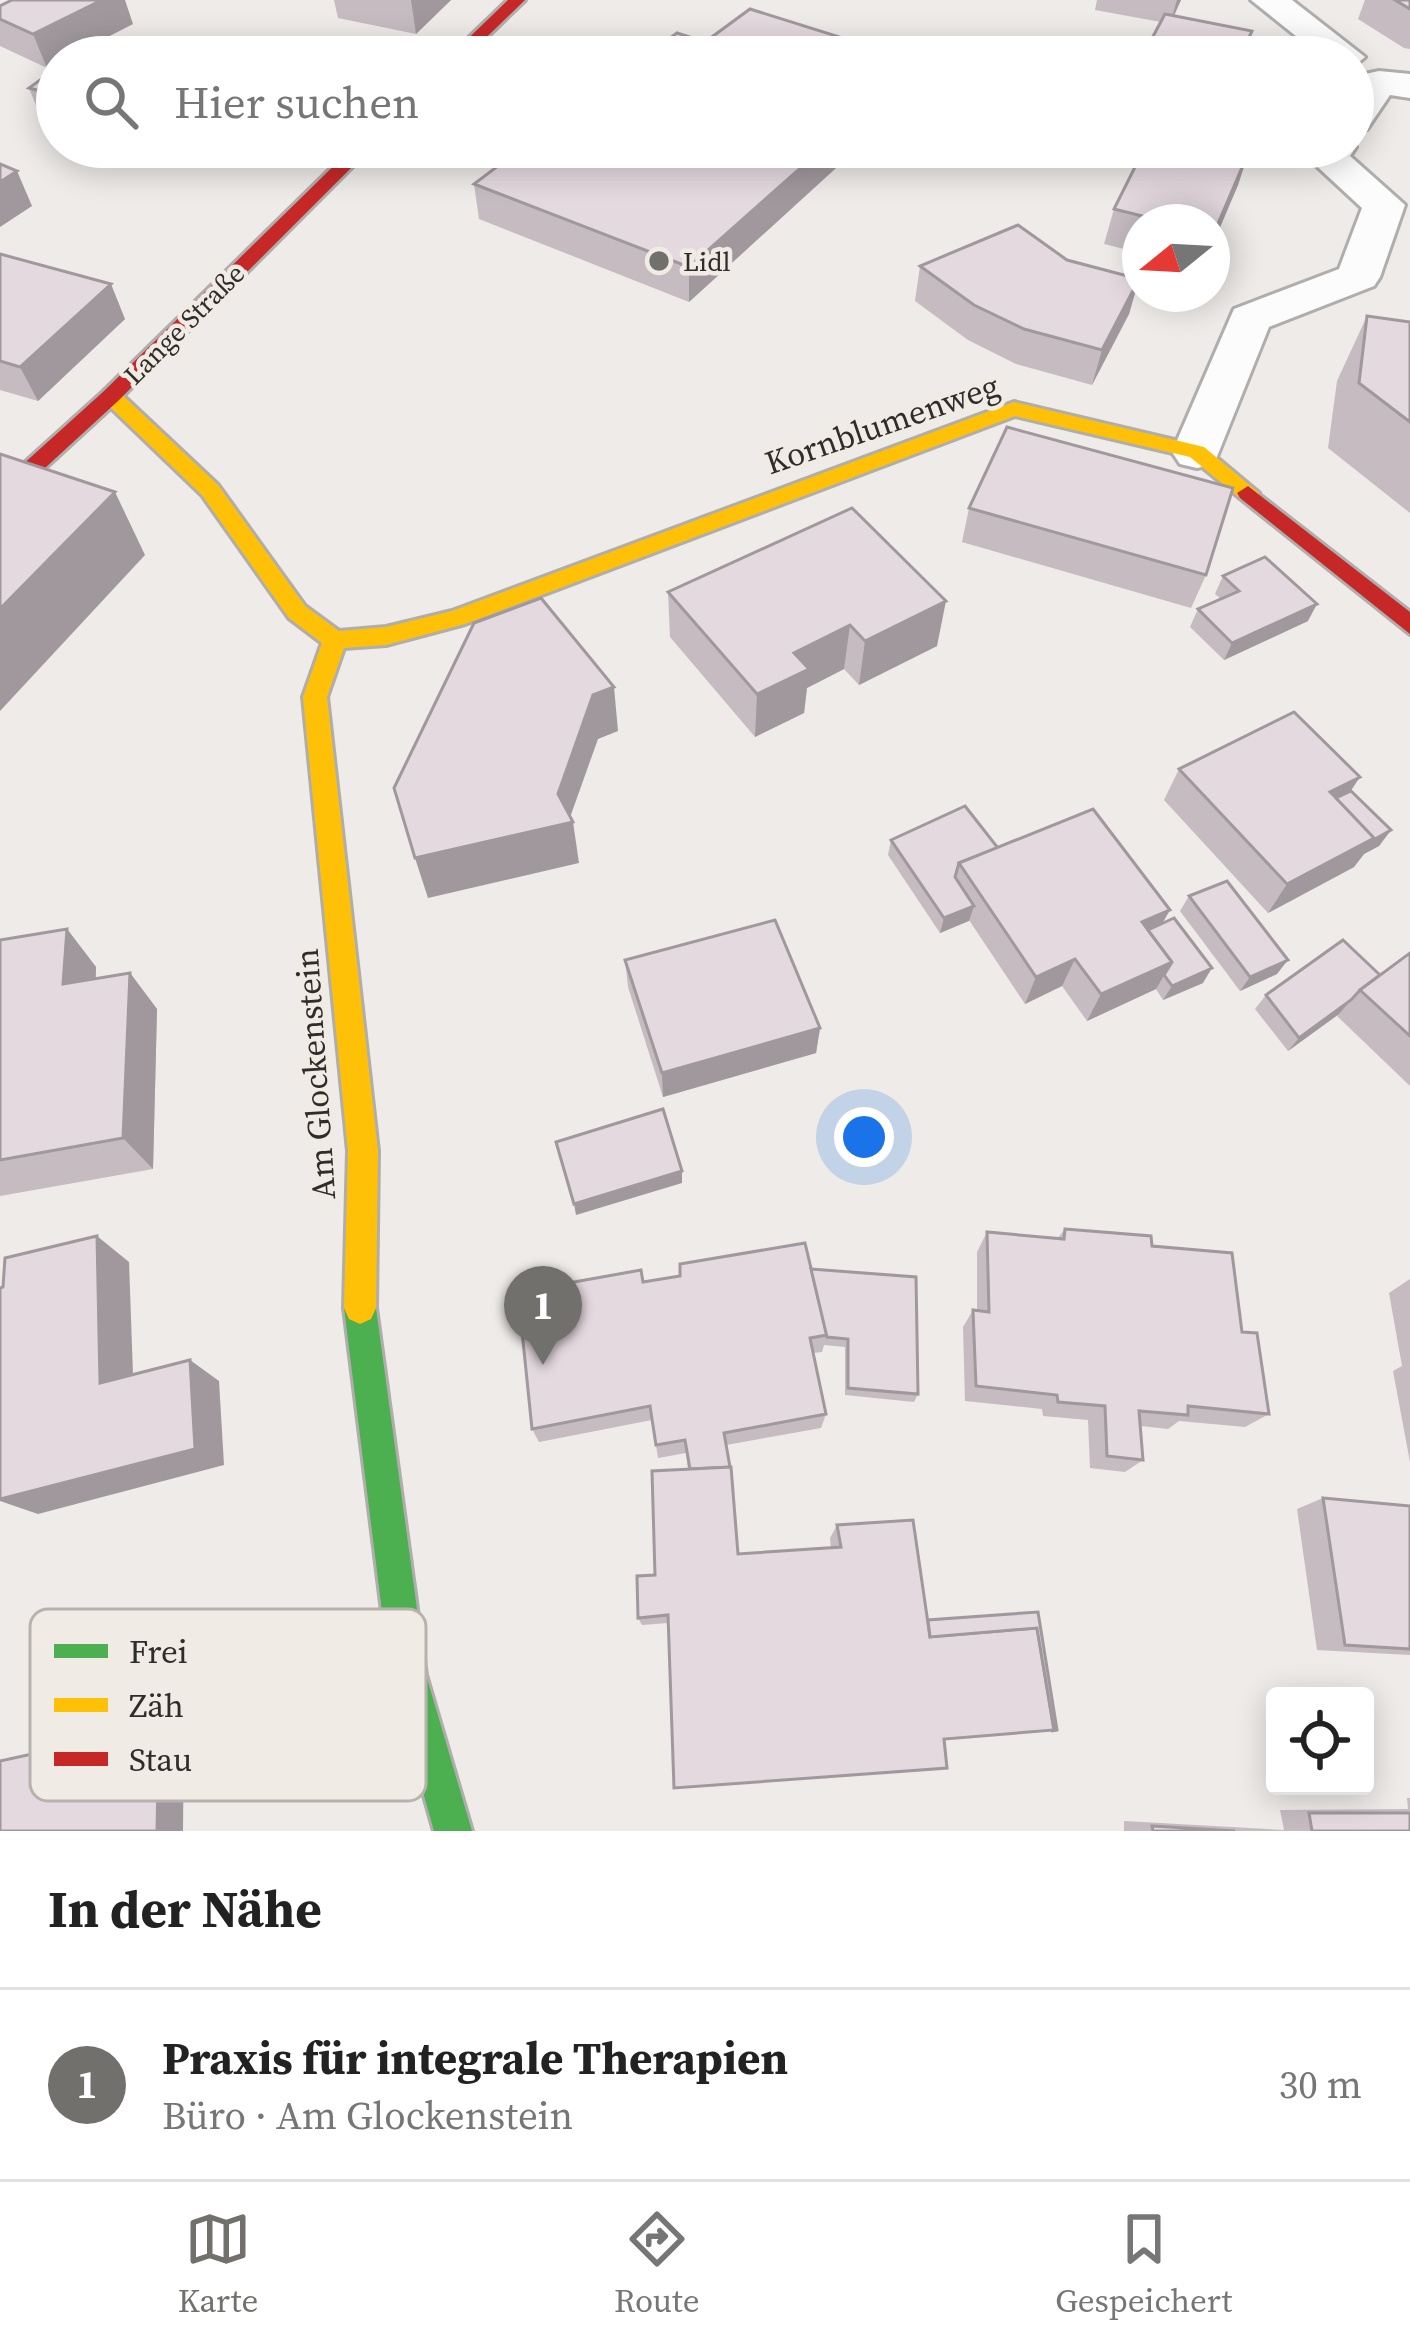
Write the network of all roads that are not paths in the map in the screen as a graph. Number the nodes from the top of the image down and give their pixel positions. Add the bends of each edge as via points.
1 (517, 0) edge
2 (1269, 0) edge
3 (480, 36) edge
4 (1320, 36) edge
5 (342, 168) edge
6 (1340, 168) edge
7 (111, 396) junction
8 (1197, 452) junction
9 (0, 497) edge
10 (1410, 625) edge
11 (335, 640) junction
12 (399, 1609) edge
13 (426, 1737) edge
14 (453, 1831) edge

1 - 3 street
2 - 4 street
5 - 7 street, Lange Straße
6 - 8 street via 1384,205 1358,277 1250,319
7 - 9 street, Lange Straße
7 - 11 street via 210,490 298,612
8 - 10 street, Kornblumenweg
8 - 11 street, Kornblumenweg via 1014,410 457,618
11 - 12 street, Am Glockenstein via 315,697 363,1151 360,1310
13 - 14 street, Am Glockenstein

